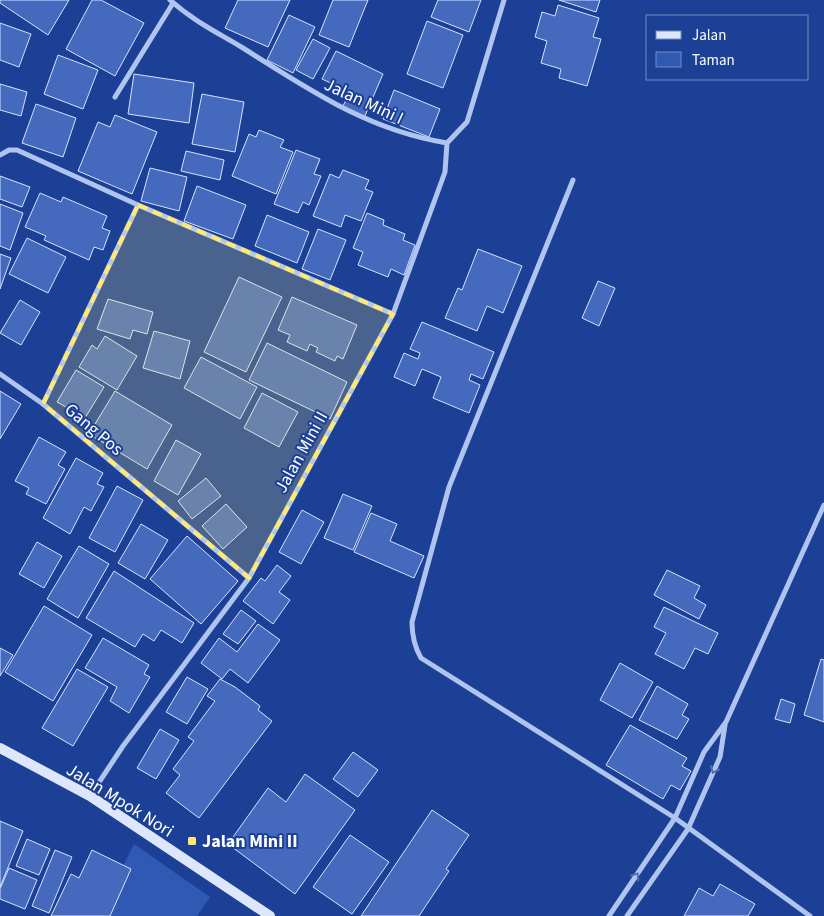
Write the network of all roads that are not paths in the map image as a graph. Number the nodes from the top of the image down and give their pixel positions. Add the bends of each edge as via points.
1 (504, 0) edge
2 (171, 1) edge
3 (115, 97) dead end
4 (447, 143) junction
5 (0, 155) edge
6 (573, 180) dead end
7 (138, 205) junction
8 (393, 314) junction
9 (0, 374) edge
10 (44, 404) junction
11 (824, 505) edge
12 (249, 578) junction
13 (726, 722) junction
14 (0, 748) edge
15 (90, 796) junction
16 (675, 818) junction
17 (688, 829) junction
18 (270, 916) edge
19 (609, 916) edge
20 (627, 916) edge
21 (810, 916) edge

1 - 4 street via 467,122
2 - 3 street
2 - 4 street, Jalan Mini I via 210,29 348,111 414,138
4 - 8 street, Jalan Mini II via 445,172
5 - 7 street via 8,150 17,150
6 - 16 street via 449,487 412,622 412,636 421,658
7 - 8 street
7 - 10 street, Gang Pos
8 - 12 street, Jalan Mini II
9 - 10 street
10 - 12 street, Gang Pos
11 - 13 street
12 - 15 street, Jalan Mini II via 123,746
13 - 16 street via 704,752
13 -> 17 street via 720,757
14 - 15 main road, Jalan Mpok Nori
15 - 18 main road, Jalan Mpok Nori
16 - 17 street
19 -> 16 street
17 - 20 street
17 - 21 street

